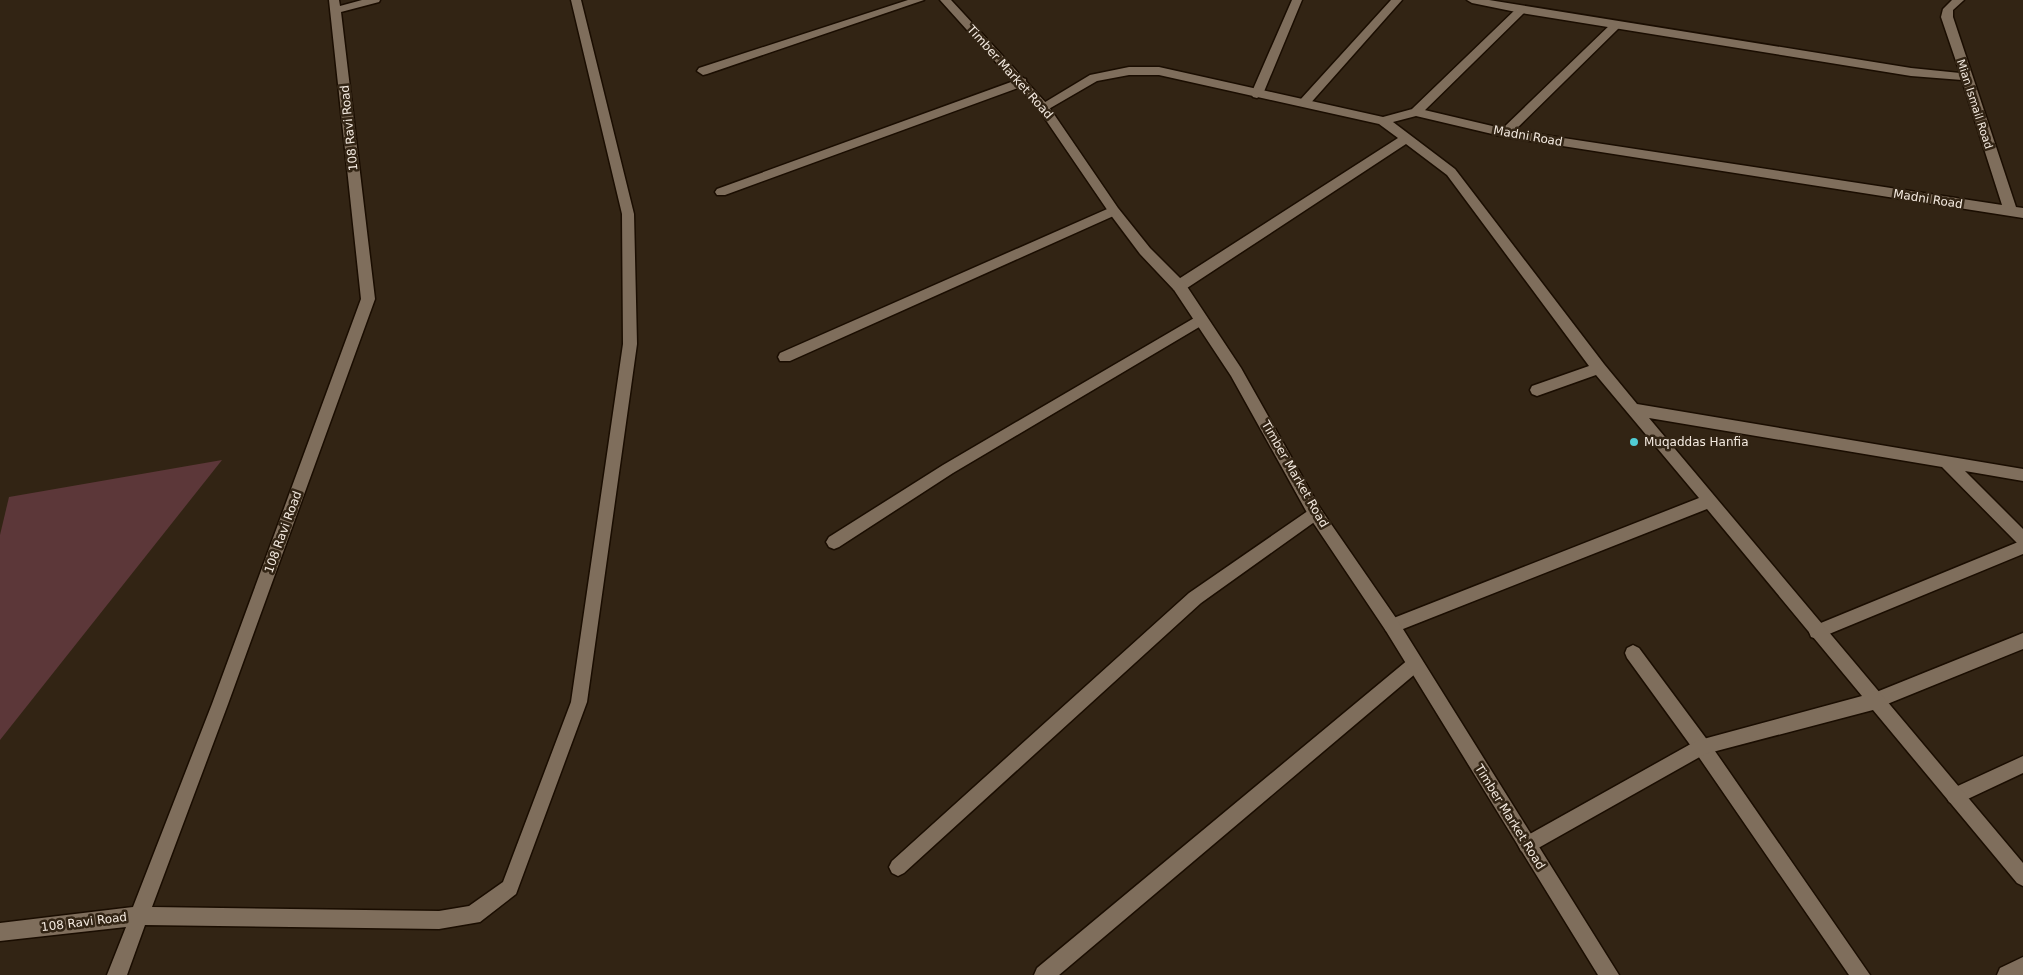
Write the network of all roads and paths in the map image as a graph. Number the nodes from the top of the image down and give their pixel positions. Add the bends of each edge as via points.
1 (375, 0) edge
2 (576, 0) edge
3 (919, 0) edge
4 (945, 0) edge
5 (1297, 0) edge
6 (1397, 0) edge
7 (1472, 0) edge
8 (1959, 0) edge
9 (335, 5) edge
10 (1521, 10) junction
11 (1616, 25) junction
12 (703, 71) dead end
13 (1966, 77) junction
14 (1022, 82) junction
15 (1257, 94) junction
16 (1304, 103) junction
17 (1044, 107) junction
18 (1416, 112) junction
19 (1383, 121) junction
20 (1505, 133) junction
21 (1406, 138) junction
22 (721, 192) dead end
23 (1114, 211) junction
24 (2017, 213) edge
25 (1179, 286) junction
26 (1201, 319) junction
27 (785, 357) dead end
28 (1599, 368) junction
29 (1537, 390) dead end
30 (1632, 409) junction
31 (1946, 462) junction
32 (2023, 475) edge
33 (1709, 501) junction
34 (1315, 513) junction
35 (2023, 539) edge
36 (834, 542) dead end
37 (2023, 547) edge
38 (1392, 626) junction
39 (1817, 632) junction
40 (2023, 641) edge
41 (1632, 653) dead end
42 (1415, 664) junction
43 (1875, 701) junction
44 (1702, 748) junction
45 (2023, 764) edge
46 (1955, 796) junction
47 (1527, 845) junction
48 (898, 867) dead end
49 (2023, 877) edge
50 (139, 916) junction
51 (0, 932) edge
52 (2023, 967) edge
53 (117, 975) edge
54 (1044, 975) edge
55 (1610, 975) edge
56 (1860, 975) edge
57 (2007, 975) edge

1 - 9 street
2 - 50 street via 628,214 630,344 579,702 510,888 473,914 439,920
3 - 12 street
4 - 14 street, Timber Market Road
5 - 15 street
6 - 16 street
7 - 10 street
8 - 13 street, Mian Ismail Road via 1948,9 1946,17
9 - 50 street, 108 Ravi Road via 368,299
10 - 11 street
10 - 18 street
11 - 13 street via 1911,72
11 - 20 street
13 - 24 street, Mian Ismail Road
14 - 17 street, Timber Market Road
14 - 22 street
15 - 16 street, Madni Road
15 - 17 street, Madni Road via 1159,71 1129,71 1094,78
16 - 19 street, Madni Road
17 - 23 street, Timber Market Road
18 - 19 street, Madni Road
18 - 20 street, Madni Road
19 - 21 street
20 - 24 street, Madni Road
21 - 25 street
21 - 28 street via 1451,172
23 - 25 street, Timber Market Road via 1145,251
23 - 27 street
25 - 26 street, Timber Market Road
26 - 34 street, Timber Market Road via 1236,372
26 - 36 street via 948,469
28 - 29 street
28 - 30 street
30 - 31 street
30 - 33 street
31 - 32 street
31 - 35 street
33 - 38 street
33 - 39 street
34 - 38 street, Timber Market Road
34 - 48 street via 1194,598
37 - 39 street
38 - 42 street, Timber Market Road
39 - 43 street
40 - 43 street
41 - 44 street
42 - 47 street, Timber Market Road
42 - 54 street
43 - 44 street
43 - 46 street
44 - 47 street
44 - 56 street
45 - 46 street
46 - 49 street
47 - 55 street, Timber Market Road
50 - 51 street, 108 Ravi Road
50 - 53 street
52 - 57 street

